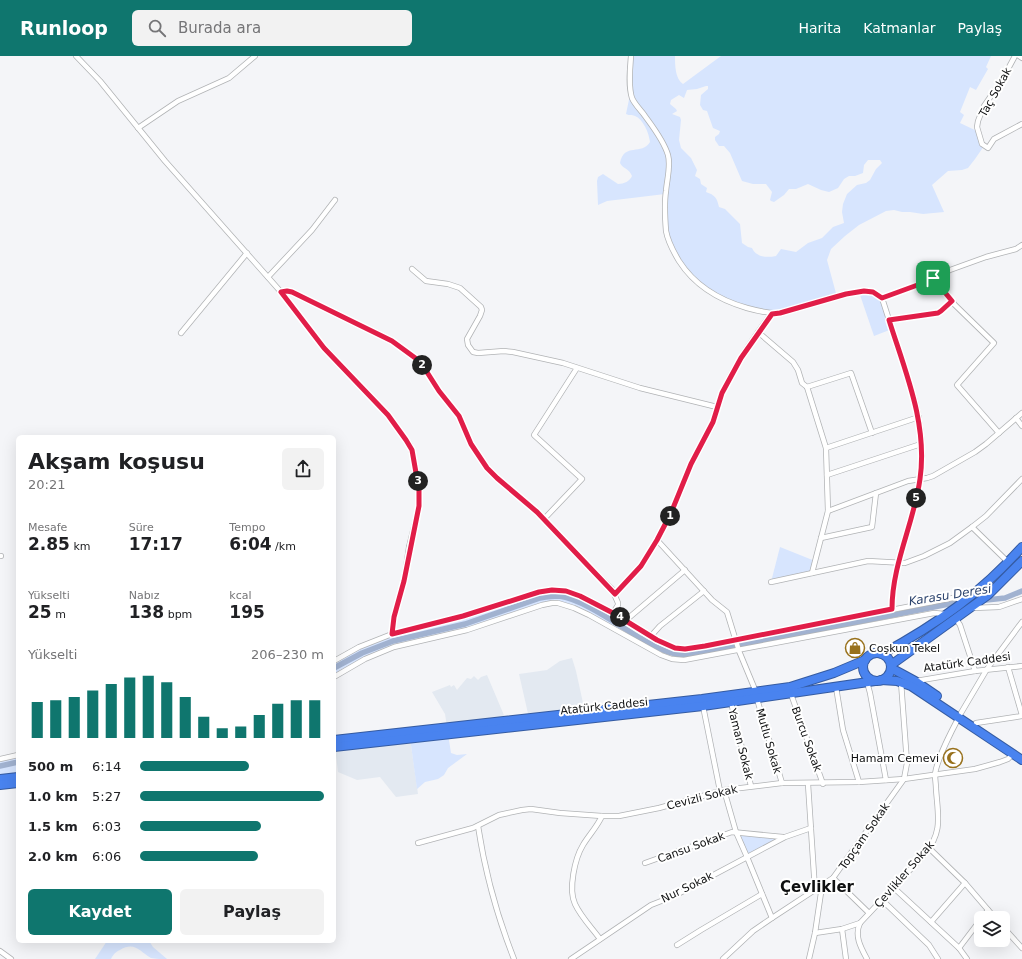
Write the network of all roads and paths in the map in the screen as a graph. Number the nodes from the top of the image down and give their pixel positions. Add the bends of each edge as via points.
1 (76, 56) edge
2 (255, 56) edge
3 (631, 56) edge
4 (1015, 56) edge
5 (1019, 56) edge
6 (1022, 58) edge
7 (1022, 124) edge
8 (138, 128) junction
9 (334, 200) dead end
10 (1022, 245) edge
11 (247, 253) junction
12 (412, 269) dead end
13 (268, 277) junction
14 (933, 278) junction
15 (281, 292) junction
16 (882, 298) junction
17 (952, 301) junction
18 (772, 314) junction
19 (889, 320) junction
20 (758, 332) junction
21 (181, 333) dead end
22 (577, 368) junction
23 (807, 387) junction
24 (717, 407) junction
25 (1022, 413) edge
26 (919, 418) junction
27 (1016, 418) junction
28 (1022, 426) edge
29 (872, 433) junction
30 (999, 433) junction
31 (921, 444) junction
32 (826, 448) junction
33 (827, 475) junction
34 (920, 479) junction
35 (1022, 479) edge
36 (876, 493) junction
37 (828, 511) junction
38 (544, 519) junction
39 (972, 527) junction
40 (821, 538) junction
41 (657, 540) junction
42 (1022, 546) edge
43 (1022, 561) edge
44 (1008, 562) junction
45 (898, 563) junction
46 (685, 570) junction
47 (812, 574) junction
48 (771, 582) dead end
49 (704, 591) junction
50 (615, 594) junction
51 (1022, 599) edge
52 (967, 600) junction
53 (971, 608) junction
54 (892, 609) junction
55 (613, 613) junction
56 (949, 613) junction
57 (959, 617) junction
58 (625, 620) junction
59 (1022, 622) edge
60 (392, 634) junction
61 (651, 636) junction
62 (736, 640) junction
63 (739, 651) junction
64 (882, 654) junction
65 (336, 660) edge
66 (865, 660) junction
67 (1022, 666) edge
68 (891, 667) junction
69 (1008, 667) junction
70 (987, 670) junction
71 (975, 671) junction
72 (336, 676) edge
73 (878, 681) junction
74 (915, 681) junction
75 (867, 682) junction
76 (901, 682) junction
77 (836, 687) junction
78 (791, 694) junction
79 (756, 695) junction
80 (731, 702) junction
81 (703, 706) junction
82 (960, 715) junction
83 (1022, 716) edge
84 (976, 723) junction
85 (336, 740) edge
86 (336, 747) edge
87 (1013, 754) junction
88 (1022, 754) edge
89 (16, 755) edge
90 (0, 759) edge
91 (1022, 760) edge
92 (935, 774) junction
93 (16, 777) edge
94 (0, 779) edge
95 (904, 779) junction
96 (886, 780) junction
97 (859, 782) junction
98 (16, 783) edge
99 (782, 783) junction
100 (808, 784) junction
101 (823, 784) junction
102 (0, 785) edge
103 (751, 786) junction
104 (722, 790) junction
105 (602, 816) junction
106 (478, 826) junction
107 (811, 828) junction
108 (736, 832) junction
109 (785, 837) junction
110 (418, 843) dead end
111 (929, 848) junction
112 (747, 857) junction
113 (645, 863) dead end
114 (833, 878) junction
115 (965, 883) junction
116 (822, 886) junction
117 (893, 887) junction
118 (815, 890) junction
119 (762, 894) junction
120 (882, 900) junction
121 (988, 910) edge
122 (869, 913) junction
123 (772, 918) junction
124 (931, 922) junction
125 (860, 924) junction
126 (974, 928) edge
127 (842, 929) junction
128 (815, 933) junction
129 (1010, 935) edge
130 (600, 939) junction
131 (677, 945) dead end
132 (959, 948) junction
133 (1022, 948) edge
134 (0, 951) edge
135 (11, 959) edge
136 (514, 959) edge
137 (571, 959) edge
138 (723, 959) edge
139 (808, 959) edge
140 (846, 959) edge
141 (866, 959) edge
142 (938, 959) edge
143 (968, 959) edge

1 - 8 street
2 - 8 street via 229,78 178,101
3 - 18 street via 632,97 660,139 668,156 665,215 667,238 672,249 688,274 709,292 743,307
4 - 7 street, Taç Sokak via 984,106 977,127 982,144 988,148 994,139
5 - 6 street
8 - 11 street
9 - 13 street via 312,230
10 - 14 street
11 - 13 street
11 - 21 street
12 - 22 street via 426,281 458,287 480,305 480,316 467,339 468,346 473,352 508,351
13 - 15 street
14 - 16 street
14 - 17 street
15 - 38 street via 292,292 353,321 392,341 413,356 459,416 471,444 487,468
15 - 60 street via 324,348 388,415 412,450 419,506
16 - 18 street via 873,292 864,291
16 - 19 street
17 - 19 street via 939,313
17 - 30 street via 994,343 958,386
18 - 20 street
19 - 26 street
20 - 23 street via 793,362 802,383
20 - 24 street via 732,373
22 - 24 street via 647,390
22 - 38 street via 534,434 582,479
23 - 29 street via 851,373
23 - 32 street
24 - 41 street via 713,422
25 - 27 street
26 - 29 street
26 - 31 street
27 - 28 street
27 - 30 street
29 - 32 street
30 - 34 street via 975,452 927,478
31 - 33 street
31 - 34 street
32 - 33 street
33 - 37 street
34 - 36 street
34 - 45 street
35 - 39 street
36 - 37 street
36 - 40 street via 872,527
37 - 40 street
38 - 50 street
39 - 44 street
39 - 45 street via 950,543 924,556
40 - 47 street
41 - 46 street, Mutlu Sokak
41 - 50 street via 641,566
42 - 44 highway, Atatürk Caddesi
43 - 53 highway
44 - 52 highway, Atatürk Caddesi
45 - 47 street via 868,561
45 - 54 street via 893,585
46 - 49 street, Mutlu Sokak
46 - 58 street
47 - 48 street
49 - 61 street
49 - 62 street, Mutlu Sokak via 727,612
50 - 55 street via 618,606
51 - 53 street via 999,607
52 - 54 street via 953,598
52 - 56 highway, Atatürk Caddesi
53 - 57 highway
54 - 62 street
55 - 58 street
55 - 60 street via 574,593 546,590 463,616
56 - 63 street via 934,613
56 - 64 highway, Atatürk Caddesi
57 - 68 highway
57 - 71 street
58 - 61 street
59 - 70 street
60 - 65 street via 359,647
61 - 62 street via 675,648 685,649
62 - 63 street, Mutlu Sokak
63 - 72 street via 693,660 672,659 589,615 562,604 552,603 467,630 394,647 365,659
63 - 79 street, Mutlu Sokak
64 - 66 highway, Atatürk Caddesi via 872,654
64 - 68 highway via 888,658
66 - 73 highway via 864,674
66 - 79 highway, Atatürk Caddesi via 813,681
67 - 69 street, Atatürk Caddesi
68 - 73 highway via 888,676
68 - 74 highway
69 - 70 street, Atatürk Caddesi
69 - 83 street
70 - 71 street, Atatürk Caddesi
70 - 82 street
71 - 74 street, Atatürk Caddesi
73 - 75 highway, Atatürk Caddesi
73 - 76 highway, Atatürk Caddesi
74 - 82 highway
75 - 77 highway, Atatürk Caddesi
75 - 96 street
76 - 82 highway, Atatürk Caddesi
76 - 95 street via 907,763
77 - 78 highway, Atatürk Caddesi
77 - 97 street via 843,730
78 - 79 highway, Atatürk Caddesi
78 - 101 street, Burcu Sokak
79 - 80 highway, Atatürk Caddesi
79 - 85 highway, Atatürk Caddesi
79 - 99 street, Mutlu Sokak
80 - 81 highway, Atatürk Caddesi
80 - 103 street, Yaman Sokak
81 - 86 highway, Atatürk Caddesi
81 - 104 street
82 - 84 highway
82 - 87 highway
82 - 92 street
83 - 84 street
84 - 88 highway
87 - 91 highway
87 - 92 street, Cevizli Sokak via 1008,759 986,767
89 - 90 street
92 - 95 street, Cevizli Sokak
92 - 111 street, Çevlikler Sokak via 938,829
93 - 94 highway
95 - 96 street, Cevizli Sokak
95 - 114 street, Topçam Sokak
96 - 97 street, Cevizli Sokak
97 - 101 street, Cevizli Sokak
98 - 102 highway
99 - 100 street, Cevizli Sokak
99 - 103 street, Cevizli Sokak
100 - 101 street, Cevizli Sokak
100 - 107 street
103 - 104 street, Cevizli Sokak
104 - 105 street, Cevizli Sokak via 640,812
104 - 108 street
105 - 106 street, Cevizli Sokak via 531,809 499,815
105 - 130 street via 577,857 572,890 577,909
106 - 110 street, Cevizli Sokak
106 - 136 street via 488,879
107 - 109 street, Nur Sokak
107 - 118 street
108 - 109 street, Cansu Sokak
108 - 112 street
108 - 113 street, Cansu Sokak
109 - 112 street, Nur Sokak
111 - 115 street
111 - 117 street, Çevlikler Sokak
112 - 119 street
112 - 130 street, Nur Sokak via 674,896 651,905
114 - 116 street, Topçam Sokak
114 - 122 street
115 - 121 street
115 - 124 street
116 - 118 street, Topçam Sokak
116 - 128 street
117 - 120 street, Çevlikler Sokak
117 - 124 street
118 - 123 street, Topçam Sokak
119 - 123 street
119 - 131 street
120 - 122 street, Çevlikler Sokak
120 - 142 street via 929,945
122 - 125 street, Çevlikler Sokak
123 - 138 street, Topçam Sokak
124 - 132 street
125 - 127 street
125 - 141 street via 857,936
126 - 132 street
127 - 128 street
127 - 140 street
128 - 139 street
129 - 133 street
130 - 137 street, Nur Sokak
132 - 143 street
134 - 135 street

